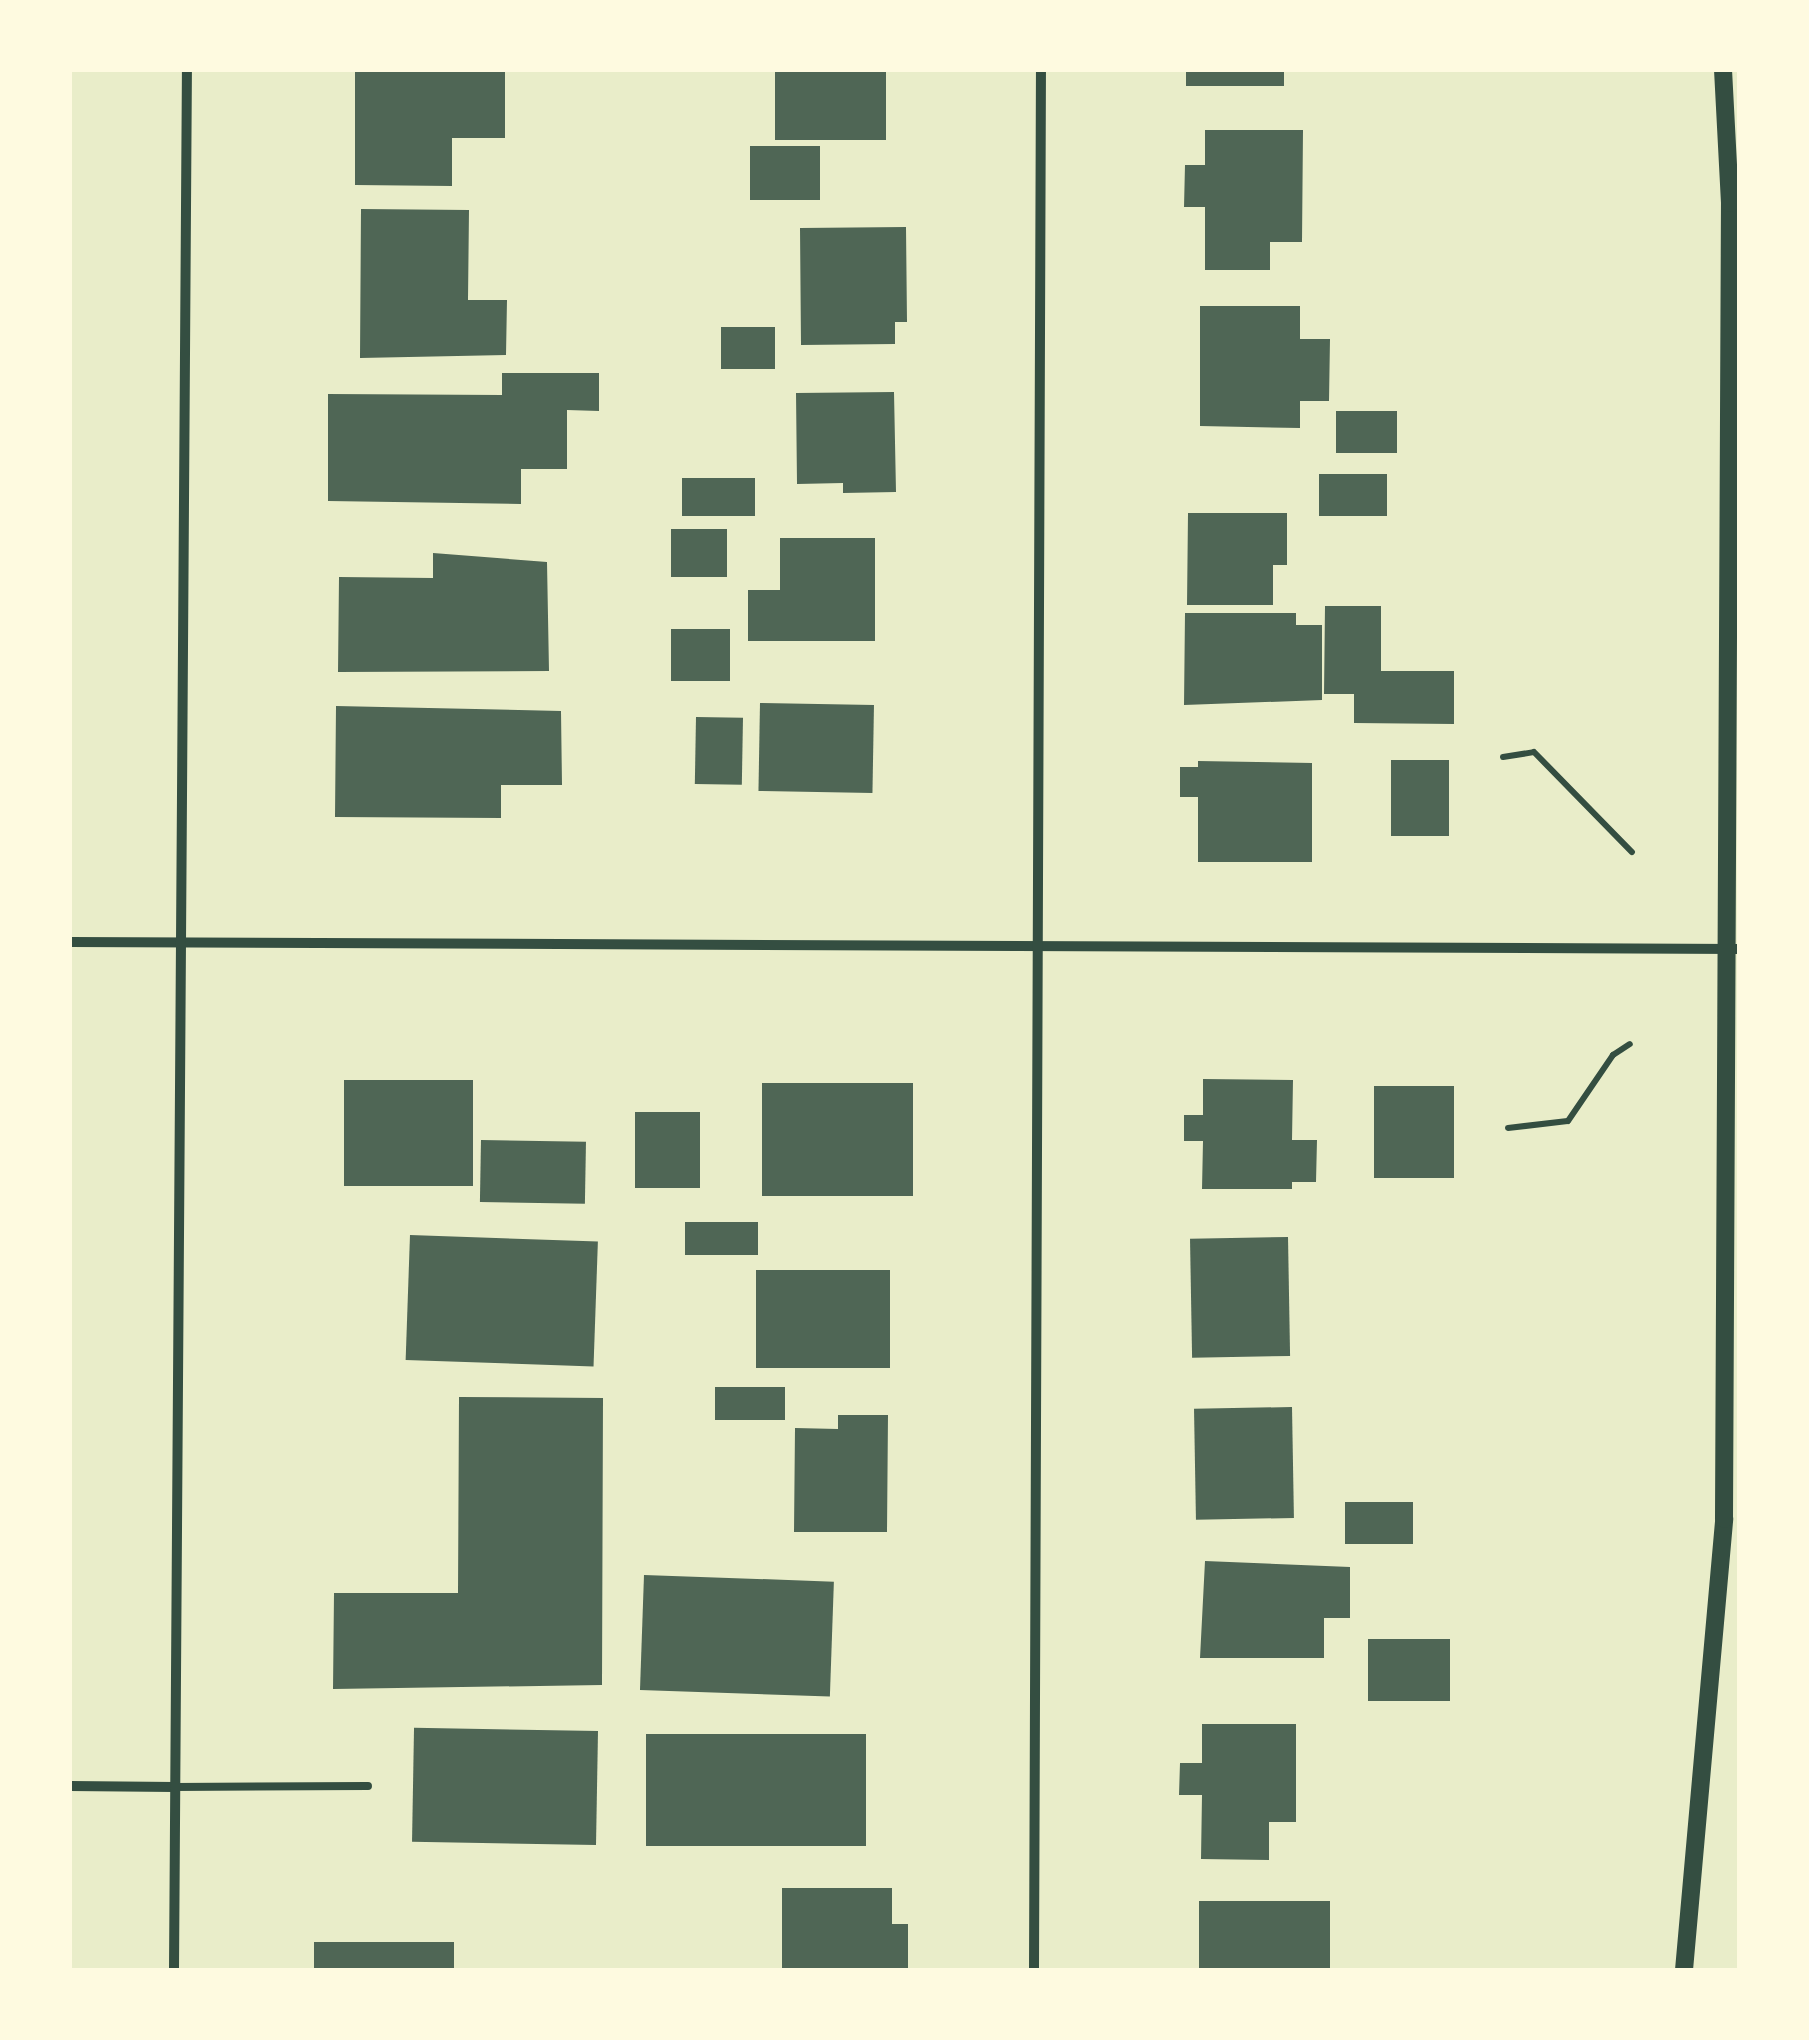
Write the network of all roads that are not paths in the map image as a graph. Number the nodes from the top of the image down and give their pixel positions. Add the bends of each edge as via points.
1 (187, 70) edge
2 (1042, 70) edge
3 (1723, 70) edge
4 (70, 942) edge
5 (178, 942) junction
6 (1038, 948) junction
7 (1733, 949) edge
8 (70, 1786) edge
9 (368, 1786) dead end
10 (174, 1787) junction
11 (174, 1970) edge
12 (1034, 1970) edge
13 (1684, 1970) edge

1 - 5 street
2 - 6 street
3 - 7 street via 1730,202
4 - 5 street
5 - 6 street
5 - 10 street
6 - 7 street
6 - 12 street
7 - 13 street via 1724,1519
8 - 10 street
9 - 10 lane
10 - 11 street

